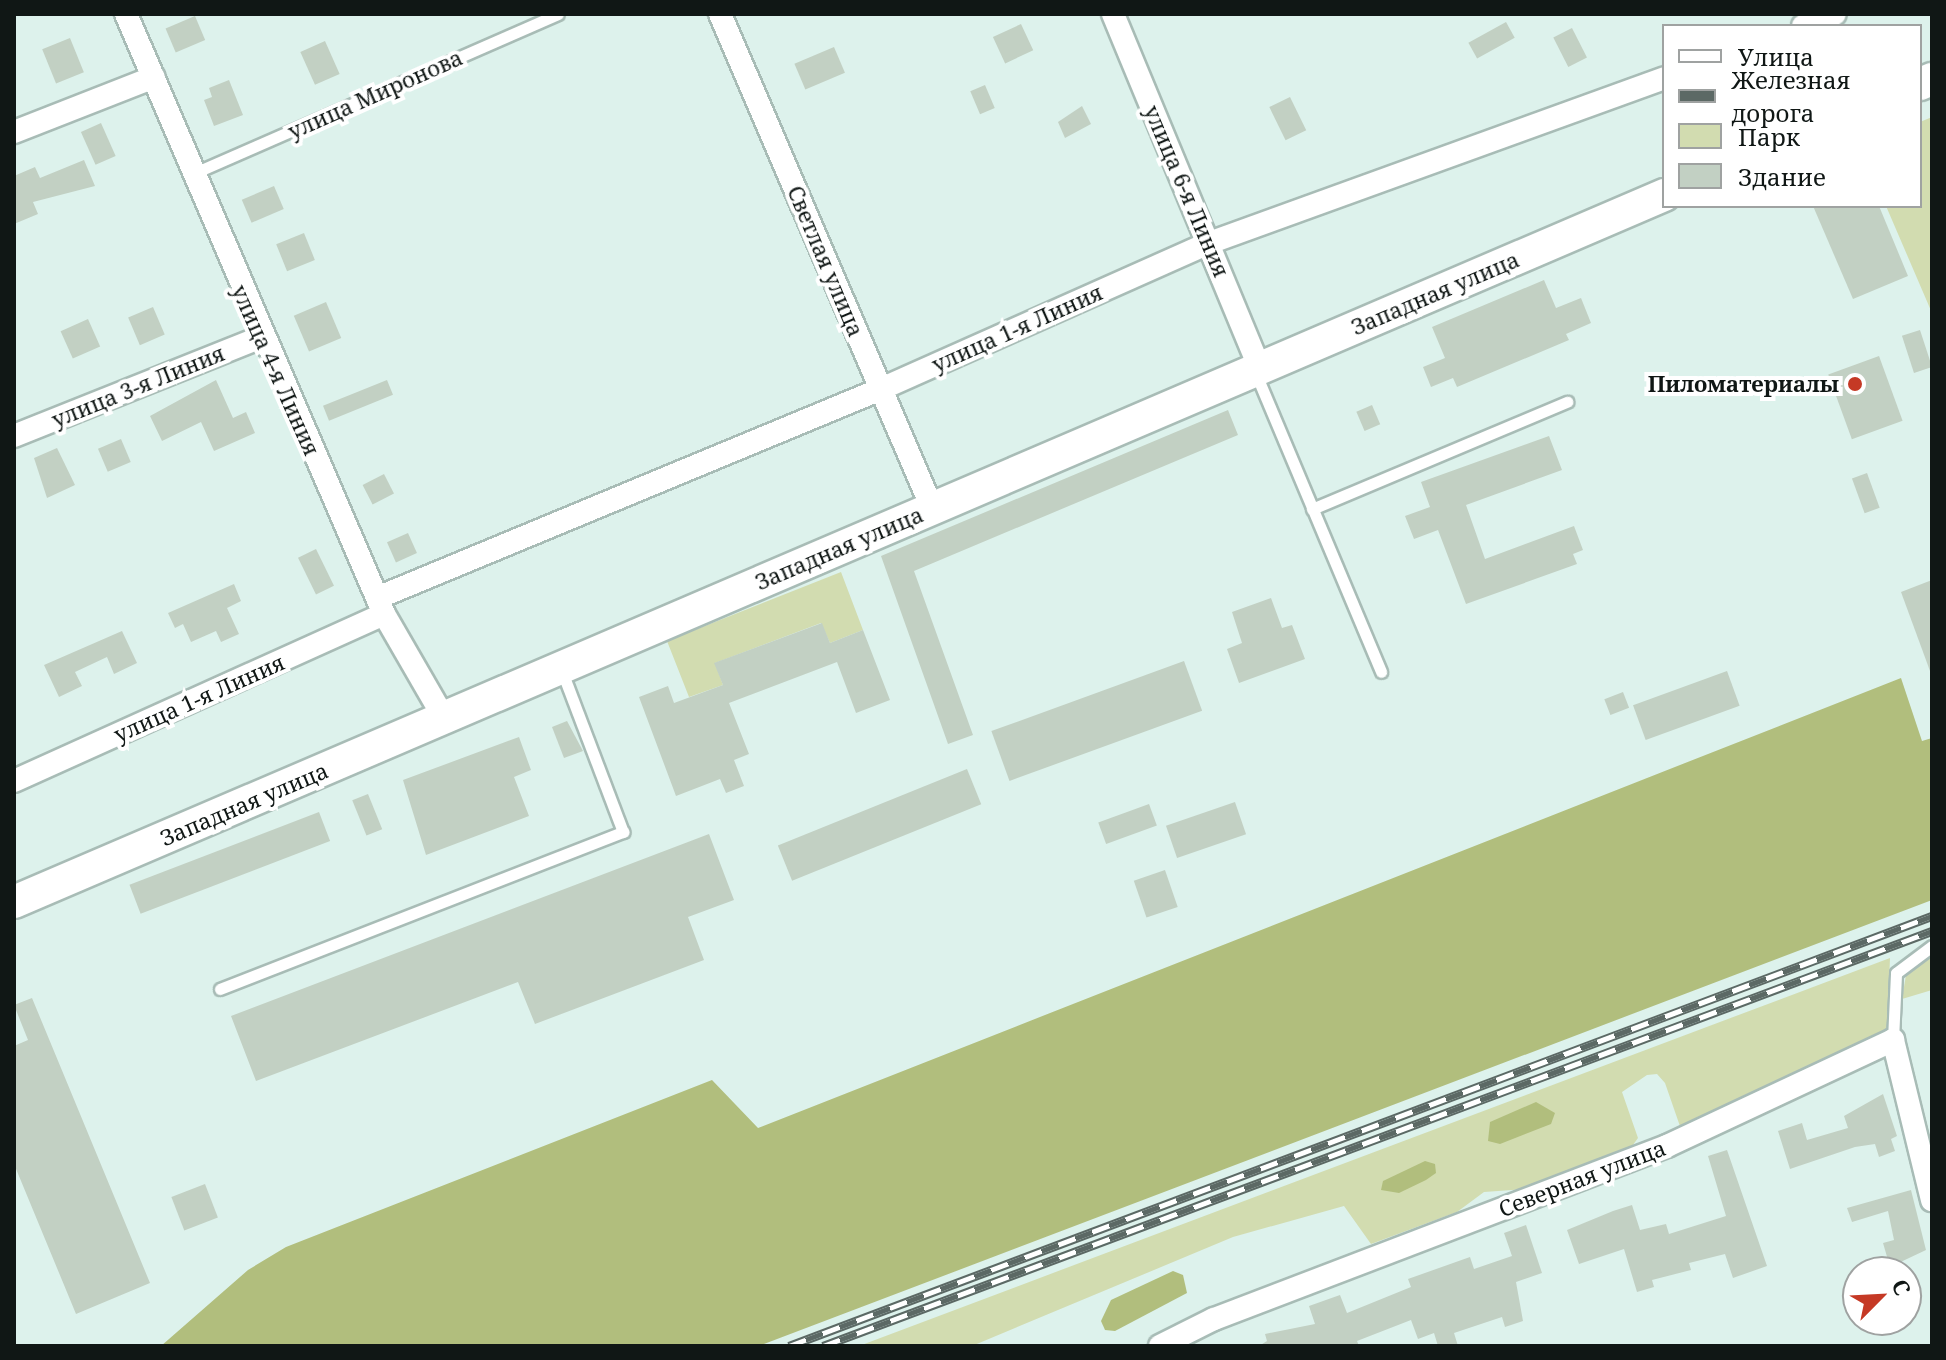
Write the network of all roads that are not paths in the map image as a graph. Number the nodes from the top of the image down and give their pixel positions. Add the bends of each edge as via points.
1 (126, 14) edge
2 (558, 14) edge
3 (720, 14) edge
4 (1113, 14) edge
5 (1835, 14) edge
6 (1808, 24) edge
7 (154, 77) junction
8 (1662, 79) edge
9 (14, 132) edge
10 (191, 174) junction
11 (1662, 196) edge
12 (1209, 243) junction
13 (261, 337) junction
14 (1257, 370) junction
15 (881, 389) junction
16 (1567, 402) dead end
17 (14, 436) edge
18 (932, 508) junction
19 (1312, 509) junction
20 (381, 606) junction
21 (560, 668) junction
22 (1381, 672) dead end
23 (444, 718) junction
24 (14, 781) edge
25 (14, 902) edge
26 (1932, 946) edge
27 (220, 989) dead end
28 (1893, 1040) junction
29 (1932, 1200) edge
30 (1160, 1346) edge

1 - 7 street, улица 4-я Линия
2 - 10 lane, улица Миронова
3 - 15 street, Светлая улица
4 - 12 street, улица 6-я Линия
5 - 6 street
7 - 9 street
7 - 10 street, улица 4-я Линия
8 - 12 street, улица 1-я Линия
10 - 13 street, улица 4-я Линия
11 - 14 street, Западная улица
12 - 14 street, улица 6-я Линия
12 - 15 street, улица 1-я Линия
13 - 17 street, улица 3-я Линия
13 - 20 street, улица 4-я Линия
14 - 18 street, Западная улица
14 - 19 lane
15 - 18 street, Светлая улица
15 - 20 street, улица 1-я Линия
16 - 19 lane
18 - 21 street, Западная улица
19 - 22 lane
20 - 23 street, улица 4-я Линия
20 - 24 street, улица 1-я Линия
21 - 23 street, Западная улица
21 - 27 lane via 623,832
23 - 25 street, Западная улица
26 - 28 lane via 1896,973
28 - 29 street
28 - 30 street, Северная улица via 1707,1129 1214,1319

